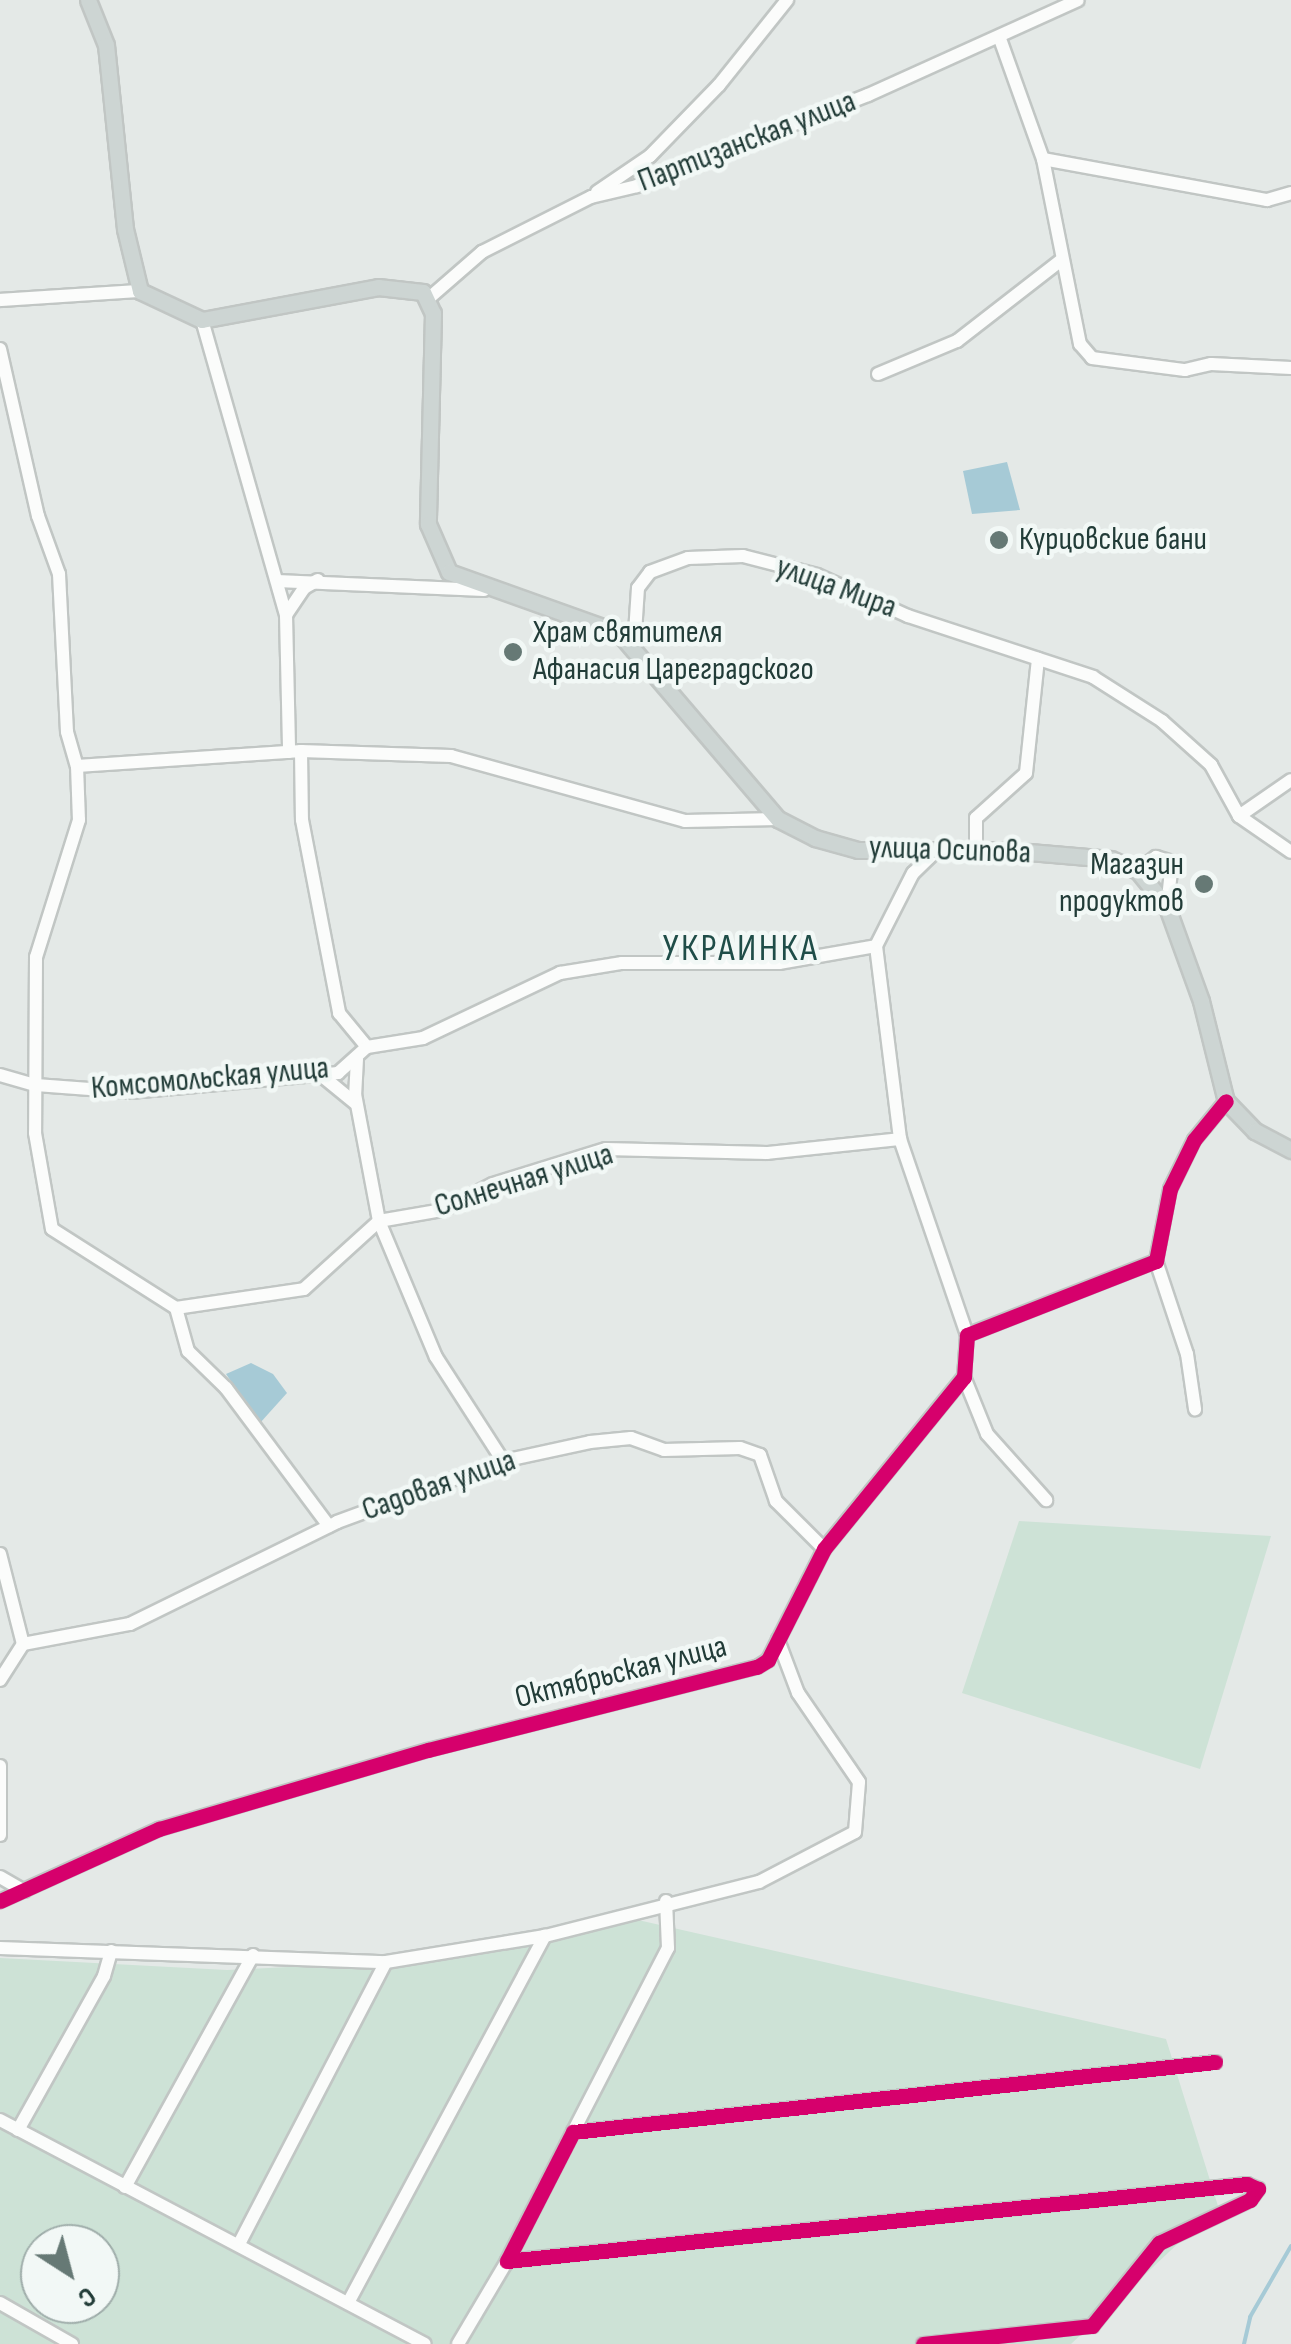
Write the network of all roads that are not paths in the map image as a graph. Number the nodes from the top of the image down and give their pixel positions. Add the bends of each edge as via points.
1 (88, 0) edge
2 (787, 0) edge
3 (1078, 0) edge
4 (1000, 39) junction
5 (1043, 159) junction
6 (1291, 193) edge
7 (591, 197) junction
8 (1060, 261) junction
9 (140, 291) junction
10 (428, 299) junction
11 (0, 300) edge
12 (202, 320) junction
13 (0, 349) edge
14 (1291, 368) edge
15 (878, 374) dead end
16 (320, 578) junction
17 (277, 580) junction
18 (485, 590) junction
19 (286, 615) junction
20 (634, 648) junction
21 (1038, 658) junction
22 (295, 752) junction
23 (77, 766) junction
24 (1291, 780) edge
25 (1239, 816) junction
26 (778, 819) junction
27 (976, 850) junction
28 (935, 852) junction
29 (1291, 852) edge
30 (1138, 871) junction
31 (1167, 907) junction
32 (876, 946) junction
33 (367, 1047) junction
34 (357, 1058) junction
35 (320, 1074) junction
36 (0, 1075) edge
37 (36, 1085) junction
38 (1226, 1101) junction
39 (359, 1110) junction
40 (900, 1139) junction
41 (1291, 1150) edge
42 (379, 1221) junction
43 (1156, 1262) junction
44 (176, 1308) junction
45 (967, 1335) junction
46 (964, 1377) junction
47 (1195, 1408) dead end
48 (504, 1461) junction
49 (1046, 1500) dead end
50 (328, 1526) junction
51 (824, 1549) junction
52 (0, 1554) edge
53 (778, 1640) junction
54 (24, 1644) junction
55 (0, 1680) edge
56 (0, 1766) edge
57 (0, 1835) edge
58 (0, 1876) edge
59 (24, 1891) junction
60 (0, 1901) edge
61 (666, 1901) junction
62 (544, 1936) junction
63 (0, 1948) edge
64 (111, 1951) junction
65 (252, 1956) junction
66 (386, 1962) junction
67 (1216, 2062) dead end
68 (0, 2120) edge
69 (18, 2130) junction
70 (574, 2132) junction
71 (126, 2188) junction
72 (238, 2244) junction
73 (507, 2261) junction
74 (0, 2303) edge
75 (348, 2303) junction
76 (72, 2344) edge
77 (424, 2344) edge
78 (458, 2344) edge
79 (923, 2344) edge

1 - 9 main road via 106,45 124,228
2 - 7 street via 720,84 650,156
3 - 4 street, Партизанская улица
4 - 5 street
4 - 7 street, Партизанская улица via 637,186
5 - 6 street via 1267,200
5 - 8 street
7 - 10 street, Партизанская улица via 482,252
8 - 14 street via 1080,344 1092,358 1184,370 1211,364
8 - 15 street via 957,341
9 - 11 street
9 - 12 main road
10 - 12 main road via 415,286 396,285
10 - 18 main road, улица Осипова via 428,524 441,563
12 - 17 street
13 - 23 street via 38,516 60,574 67,732
16 - 17 street
16 - 18 street
16 - 19 street via 304,588
17 - 19 street
18 - 20 main road, улица Осипова via 598,622
19 - 22 street
20 - 21 street, улица Мира via 638,588 650,572 688,558 743,556
20 - 26 main road, улица Осипова
21 - 25 street, улица Мира via 1092,678 1162,721 1211,764
21 - 27 street via 1026,773 976,818
22 - 23 street
22 - 26 street via 451,756 685,822
22 - 33 street via 339,1013
23 - 37 street via 80,820 36,957
24 - 25 street
25 - 29 street, улица Мира
26 - 28 main road, улица Осипова via 858,850
27 - 28 main road, улица Осипова
27 - 30 main road, улица Осипова via 1111,860
28 - 32 street via 914,873
30 - 31 main road
30 - 31 street via 1156,857 1172,862
31 - 38 main road via 1201,1001
32 - 33 street, Комсомольская улица via 778,963 622,963 560,974 423,1038
32 - 40 street
33 - 34 street, Комсомольская улица
34 - 35 street, Комсомольская улица via 338,1073
34 - 39 street
35 - 37 street, Комсомольская улица via 130,1092
35 - 39 street
36 - 37 street, Комсомольская улица
37 - 44 street via 35,1132 52,1228
38 - 41 main road via 1255,1132
38 - 43 street via 1194,1140 1170,1189
39 - 42 street
40 - 42 street, Солнечная улица via 767,1153 606,1149 493,1184 443,1210
40 - 45 street
42 - 44 street via 304,1289
42 - 48 street via 436,1356
43 - 45 street
43 - 47 street via 1188,1354
44 - 50 street via 188,1350 226,1388
45 - 46 street
46 - 49 street via 987,1434
46 - 51 street, Октябрьская улица
48 - 50 street, Садовая улица
48 - 51 street, Садовая улица via 631,1438 664,1450 740,1448 760,1454 776,1501
50 - 54 street, Садовая улица via 130,1624
51 - 53 street, Октябрьская улица
52 - 54 street
53 - 59 street, Октябрьская улица via 758,1667 428,1750 158,1829
53 - 61 street via 798,1694 859,1782 855,1832 759,1882
54 - 55 street
56 - 57 street
58 - 59 street
59 - 60 street, Октябрьская улица
61 - 62 street
61 - 70 street via 668,1948
62 - 66 street
62 - 75 street
63 - 64 street
64 - 65 street
64 - 69 street via 104,1976
65 - 66 street
65 - 71 street
66 - 72 street
67 - 70 street
68 - 69 street
69 - 71 street
70 - 73 street
71 - 72 street
72 - 75 street
73 - 78 street
73 - 79 street via 1247,2184 1258,2189 1250,2200 1159,2242 1092,2326
74 - 76 street
75 - 77 street

